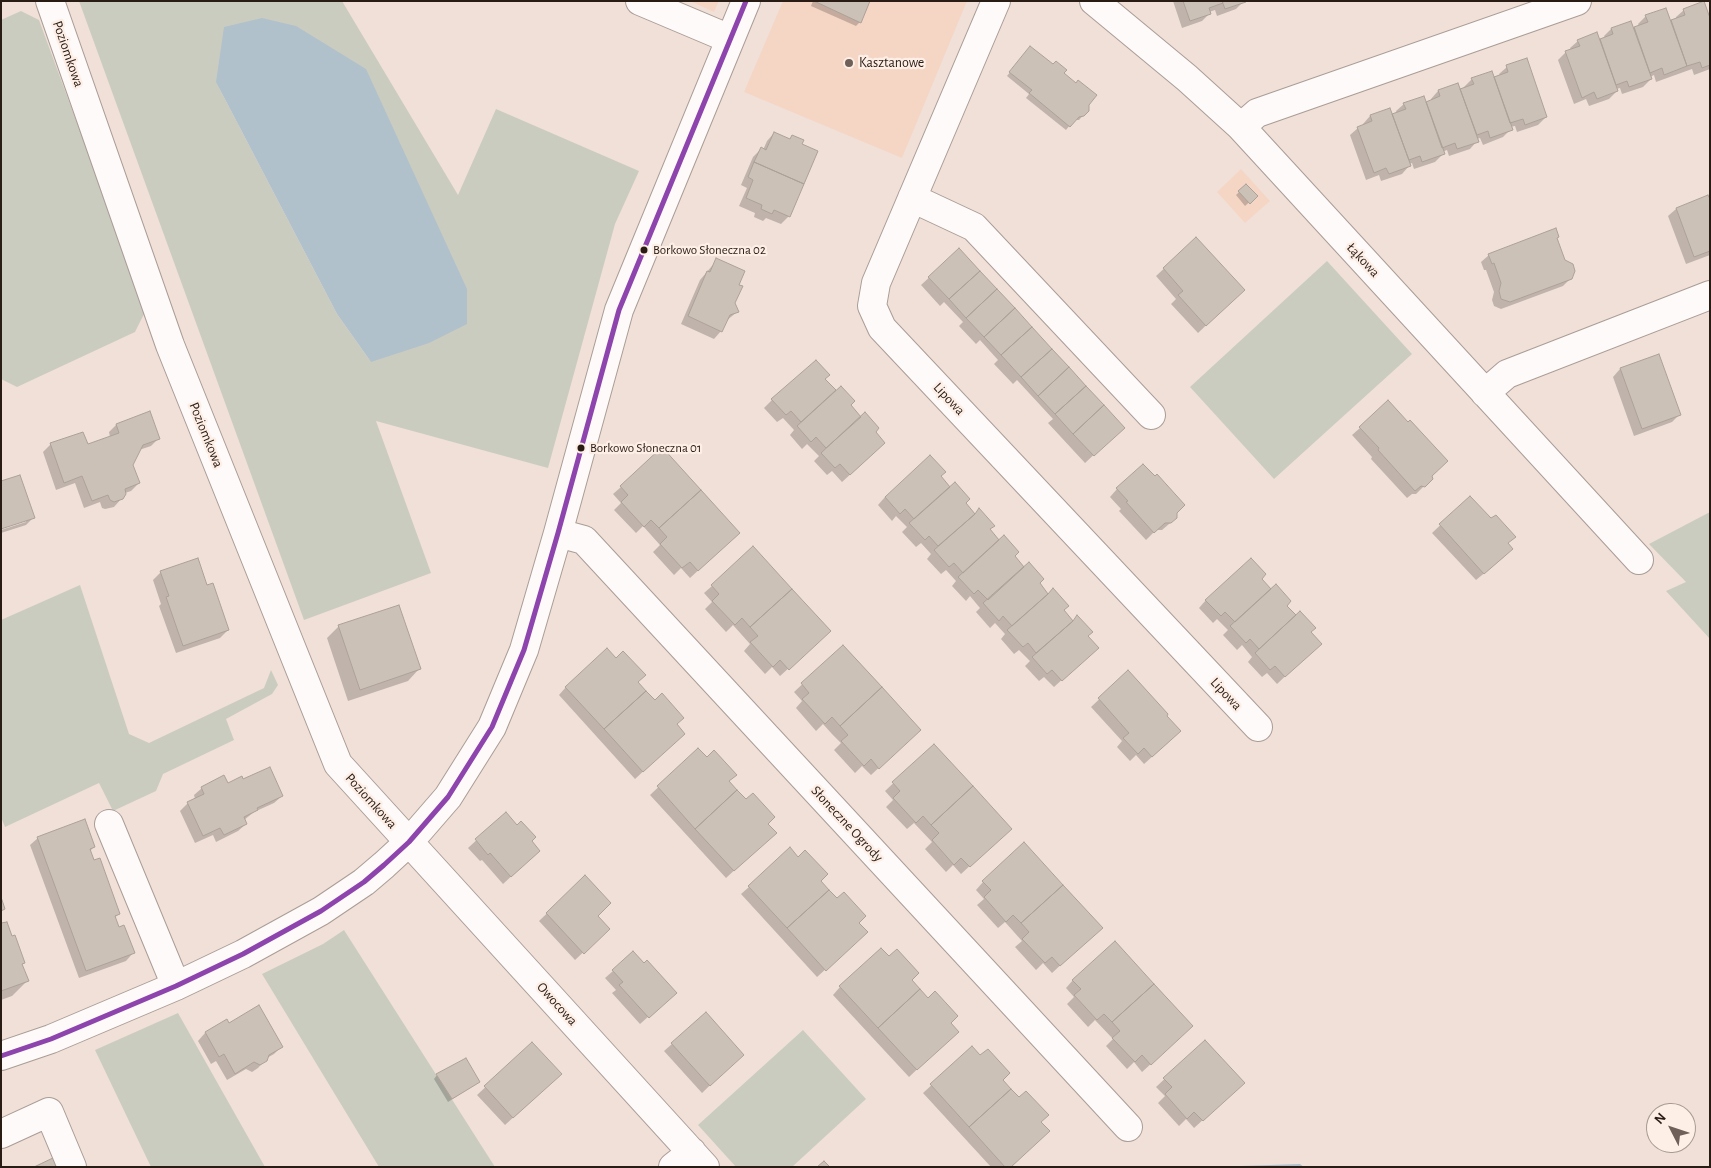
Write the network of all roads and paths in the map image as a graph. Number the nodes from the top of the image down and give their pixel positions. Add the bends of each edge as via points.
1 (50, 1) edge
2 (640, 1) edge
3 (746, 1) edge
4 (996, 1) edge
5 (1094, 1) edge
6 (1577, 1) edge
7 (730, 39) junction
8 (1241, 127) junction
9 (912, 198) junction
10 (1710, 295) edge
11 (1485, 393) junction
12 (1150, 415) dead end
13 (558, 533) junction
14 (1639, 560) dead end
15 (1258, 727) dead end
16 (109, 824) dead end
17 (409, 842) junction
18 (176, 986) junction
19 (1, 1056) edge
20 (1128, 1127) dead end
21 (1, 1134) edge
22 (690, 1162) edge
23 (72, 1167) edge

1 - 17 street, Poziomkowa via 170,345 338,764
2 - 7 street
3 - 7 street
4 - 9 street, Lipowa
5 - 8 street, Łąkowa
6 - 8 street via 1257,113
7 - 13 street via 618,310
8 - 11 street, Łąkowa
9 - 12 street via 974,227
9 - 15 street, Lipowa via 876,283 872,306 882,328
10 - 11 street via 1507,374
11 - 14 street, Łąkowa
13 - 17 street via 524,650 492,728 448,797
13 - 20 street, Słoneczne Ogrody via 584,540
16 - 18 street
17 - 18 street via 364,882 321,911
17 - 22 street, Owocowa
18 - 19 street via 51,1039
21 - 23 street via 48,1112

